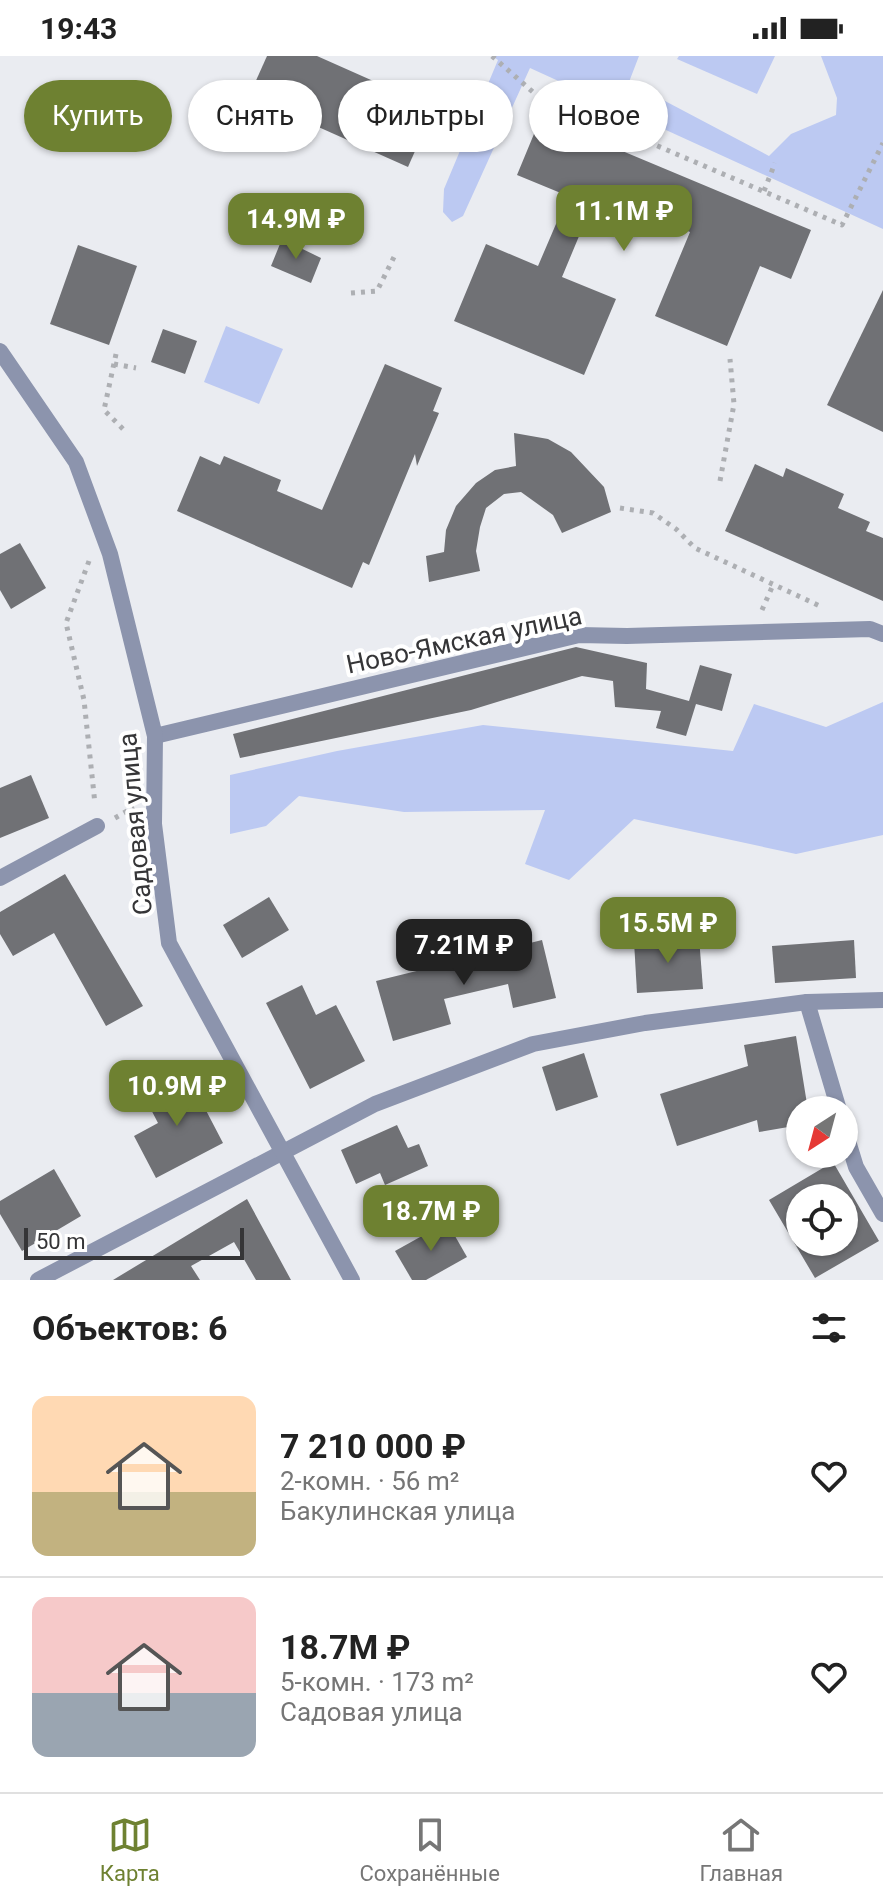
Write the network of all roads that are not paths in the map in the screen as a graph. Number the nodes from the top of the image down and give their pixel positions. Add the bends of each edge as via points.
1 (0, 351) edge
2 (883, 634) edge
3 (155, 736) junction
4 (97, 826) road end
5 (0, 878) edge
6 (883, 1000) edge
7 (807, 1002) junction
8 (835, 1096) edge
9 (281, 1152) junction
10 (857, 1168) edge
11 (883, 1214) edge
12 (38, 1280) edge
13 (352, 1280) edge

1 - 3 street, Садовая улица via 76,462 110,554
2 - 3 street, Ново-Ямская улица via 870,629 579,635
3 - 9 street, Садовая улица via 154,824 169,943
4 - 5 street
6 - 7 street
7 - 8 street
7 - 9 street via 533,1044 375,1104
9 - 12 street
9 - 13 street, Садовая улица
10 - 11 street

